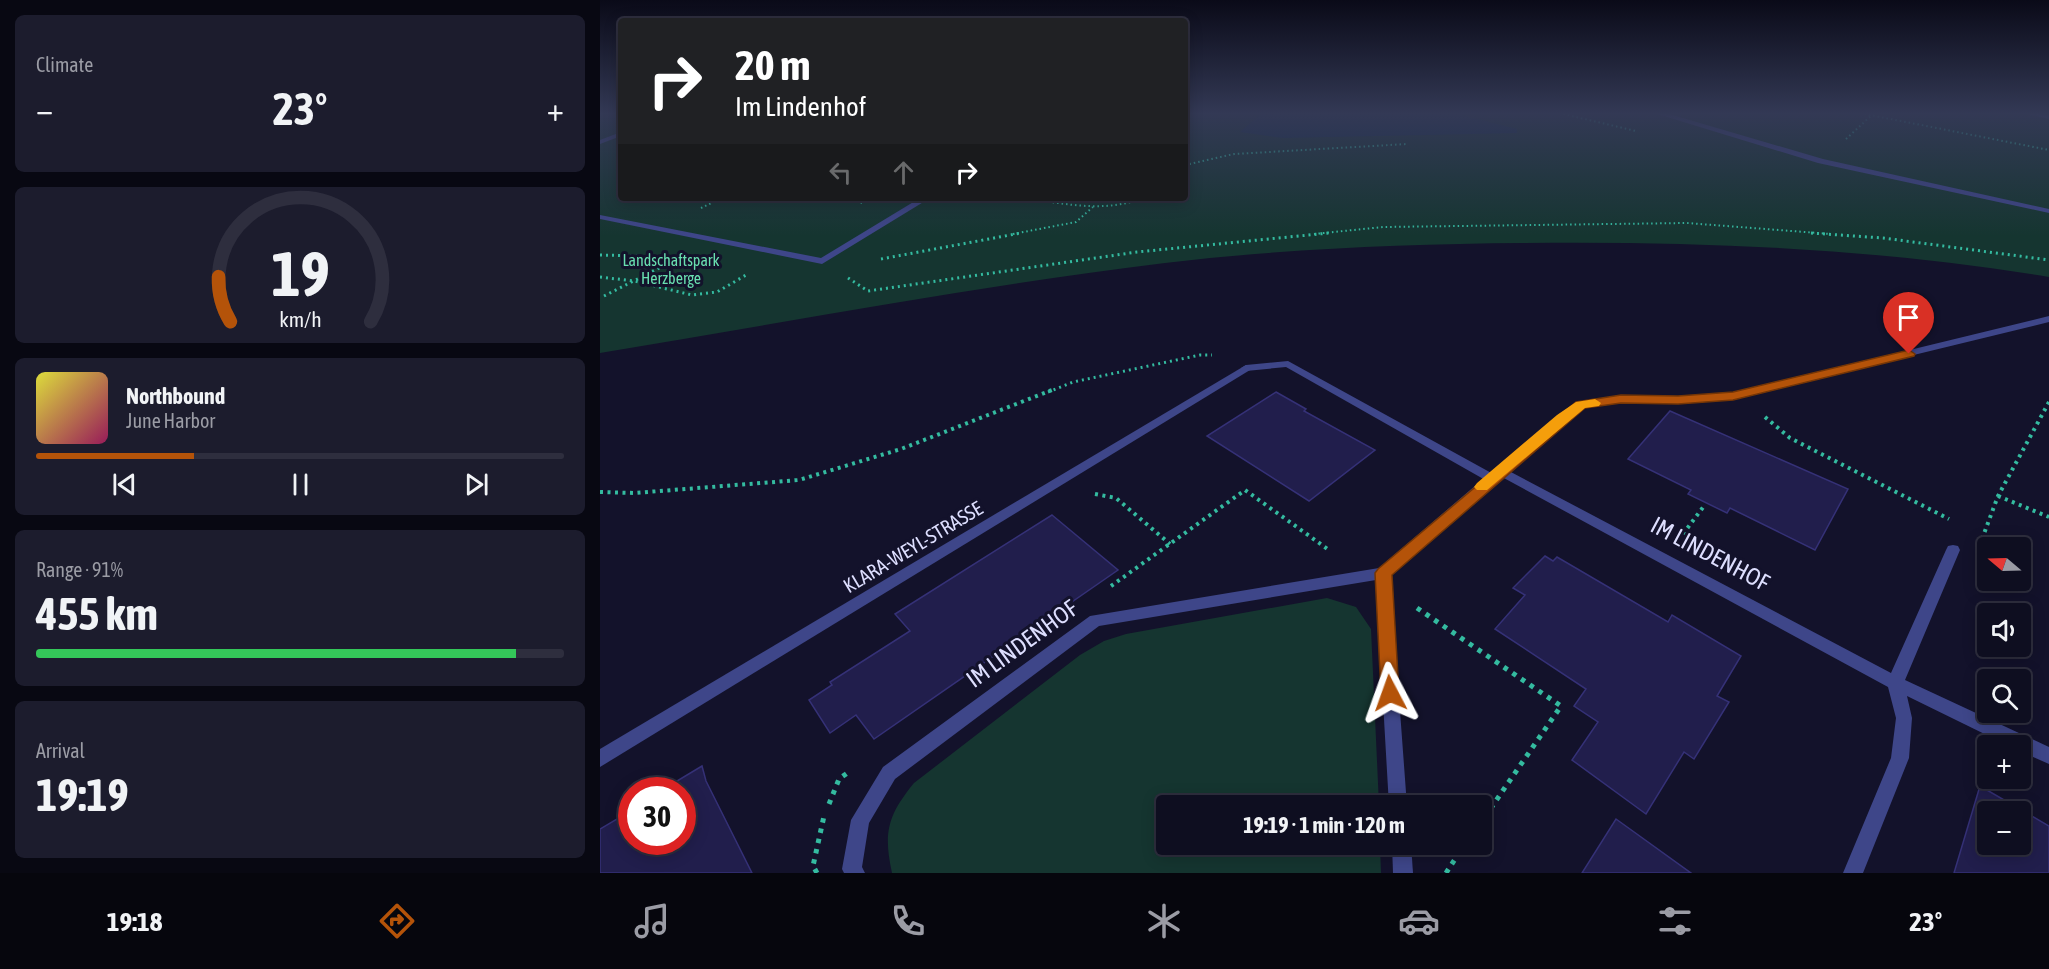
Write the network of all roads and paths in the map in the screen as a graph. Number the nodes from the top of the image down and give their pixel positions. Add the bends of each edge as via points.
1 (1224, 154) edge
2 (1796, 154) edge
3 (1188, 164) edge
4 (921, 201) edge
5 (1048, 201) edge
6 (1131, 201) edge
7 (1092, 207) junction
8 (2049, 211) edge
9 (600, 217) edge
10 (786, 253) junction
11 (681, 256) dead end
12 (880, 260) dead end
13 (2049, 260) edge
14 (600, 277) edge
15 (634, 281) junction
16 (868, 291) dead end
17 (604, 296) dead end
18 (2049, 319) edge
19 (1246, 368) junction
20 (1760, 390) junction
21 (2049, 402) edge
22 (1496, 475) junction
23 (1065, 477) junction
24 (600, 492) edge
25 (1998, 496) junction
26 (2049, 517) edge
27 (1953, 520) dead end
28 (1973, 531) dead end
29 (1983, 536) junction
30 (1170, 544) dead end
31 (1953, 550) joint
32 (1384, 579) junction
33 (1895, 682) junction
34 (2049, 756) edge
35 (600, 759) edge
36 (1397, 795) edge
37 (1492, 806) edge
38 (1402, 855) edge
39 (1458, 855) edge
40 (855, 873) edge
41 (1403, 873) edge
42 (1446, 873) edge
43 (1853, 873) edge

1 - 3 path
2 - 8 street
4 - 10 street via 822,261
5 - 7 path
6 - 7 path
7 - 12 path via 1076,222
9 - 10 street
10 - 15 path via 717,292 692,295
11 - 15 path
13 - 16 path via 1883,238 1687,222 1383,227 1137,252
14 - 15 path
15 - 17 path
18 - 20 street
19 - 22 street, IM LINDENHOF via 1288,364
19 - 23 street, KLARA-WEYL-STRASSE
19 - 24 path via 1230,357 1200,355 1073,382 901,449 799,480 635,493
20 - 22 street via 1678,400 1621,399 1581,405
20 - 27 path via 1766,417 1790,438
21 - 25 path
22 - 32 street
22 - 33 street, IM LINDENHOF
23 - 30 path via 1083,492 1116,498
23 - 35 street, KLARA-WEYL-STRASSE
25 - 26 path
25 - 29 path
28 - 29 path
29 - 31 path via 1972,560
31 - 33 street
32 - 36 street
32 - 37 path via 1561,706
32 - 40 street, IM LINDENHOF via 1095,620 889,773 860,820 852,869
33 - 34 street, IM LINDENHOF
33 - 43 street via 1904,718 1900,758
38 - 41 street
39 - 42 path

